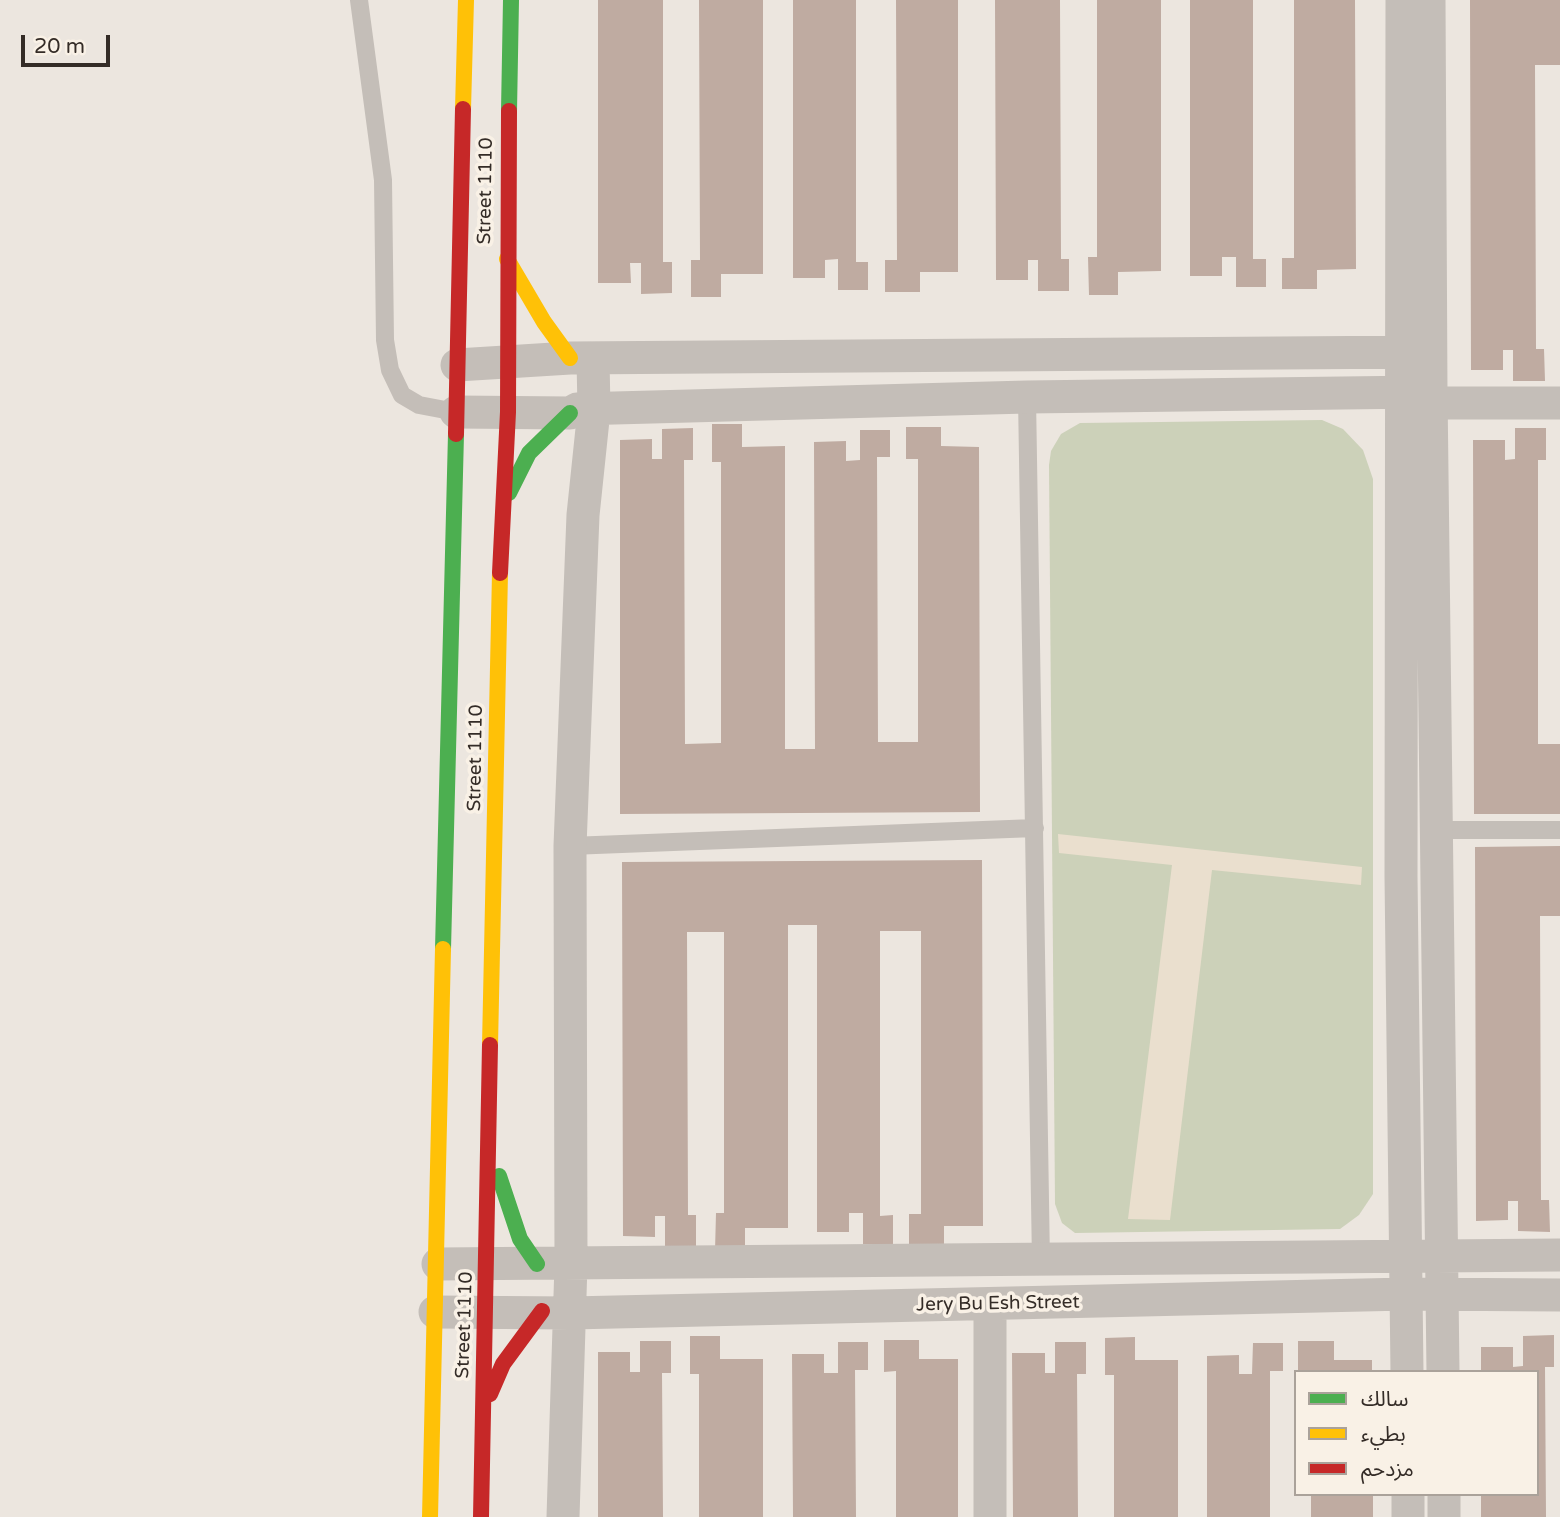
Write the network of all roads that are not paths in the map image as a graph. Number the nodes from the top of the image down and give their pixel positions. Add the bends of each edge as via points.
1 (359, 0) edge
2 (466, 0) edge
3 (511, 0) edge
4 (1402, 0) edge
5 (1429, 0) edge
6 (506, 256) junction
7 (1415, 352) junction
8 (581, 358) junction
9 (506, 364) junction
10 (457, 365) junction
11 (1421, 396) junction
12 (1027, 397) junction
13 (1560, 402) edge
14 (456, 412) junction
15 (508, 412) junction
16 (582, 412) junction
17 (504, 505) junction
18 (1035, 828) junction
19 (1436, 830) junction
20 (1560, 830) edge
21 (1401, 831) junction
22 (570, 846) junction
23 (490, 1139) junction
24 (1560, 1255) edge
25 (1443, 1256) junction
26 (1406, 1257) junction
27 (1041, 1262) junction
28 (438, 1264) junction
29 (487, 1264) junction
30 (537, 1264) junction
31 (571, 1264) junction
32 (1407, 1294) junction
33 (1560, 1295) edge
34 (1442, 1296) junction
35 (990, 1304) junction
36 (487, 1311) junction
37 (435, 1312) junction
38 (556, 1312) junction
39 (1407, 1370) edge
40 (1443, 1370) edge
41 (483, 1408) junction
42 (1408, 1496) edge
43 (1444, 1496) edge
44 (430, 1517) edge
45 (481, 1517) edge
46 (563, 1517) edge
47 (990, 1517) edge
48 (1408, 1517) edge
49 (1444, 1517) edge

1 - 14 lane via 383,180 385,340 390,370 402,395 419,405
2 - 10 street, Street 1110
3 - 6 street, Street 1110
4 - 7 street
5 - 7 street
6 - 8 street via 544,322
6 - 9 street, Street 1110
7 - 8 street
7 - 11 street
8 - 9 street
8 - 16 street
9 - 10 street
9 - 15 street, Street 1110
10 - 14 street, Street 1110
11 - 12 street
11 - 13 street
11 - 19 street
11 - 21 street
12 - 16 street
12 - 18 lane
14 - 15 street
14 - 28 street, Street 1110
15 - 16 street
15 - 17 street, Street 1110
16 - 17 street via 529,453
16 - 22 street via 583,515
17 - 23 street, Street 1110
18 - 22 lane
18 - 27 lane
19 - 20 lane
19 - 21 lane
19 - 25 street
21 - 26 street
22 - 31 street
23 - 29 street, Street 1110
23 - 30 street via 520,1239
24 - 25 street
25 - 26 street
25 - 34 street
26 - 27 street
26 - 32 street
27 - 31 street
28 - 29 street
28 - 37 street, Street 1110
29 - 30 street
29 - 36 street, Street 1110
30 - 31 street
31 - 38 street
32 - 34 street, Jery Bu Esh Street
32 - 35 street, Jery Bu Esh Street
32 - 39 street
33 - 34 street, Jery Bu Esh Street
34 - 40 street
35 - 38 street, Jery Bu Esh Street
35 - 47 street
36 - 37 street, Jery Bu Esh Street
36 - 38 street, Jery Bu Esh Street
36 - 41 street, Street 1110
37 - 44 street, Street 1110
38 - 41 street via 503,1364
38 - 46 street
41 - 45 street, Street 1110
42 - 48 street
43 - 49 street

